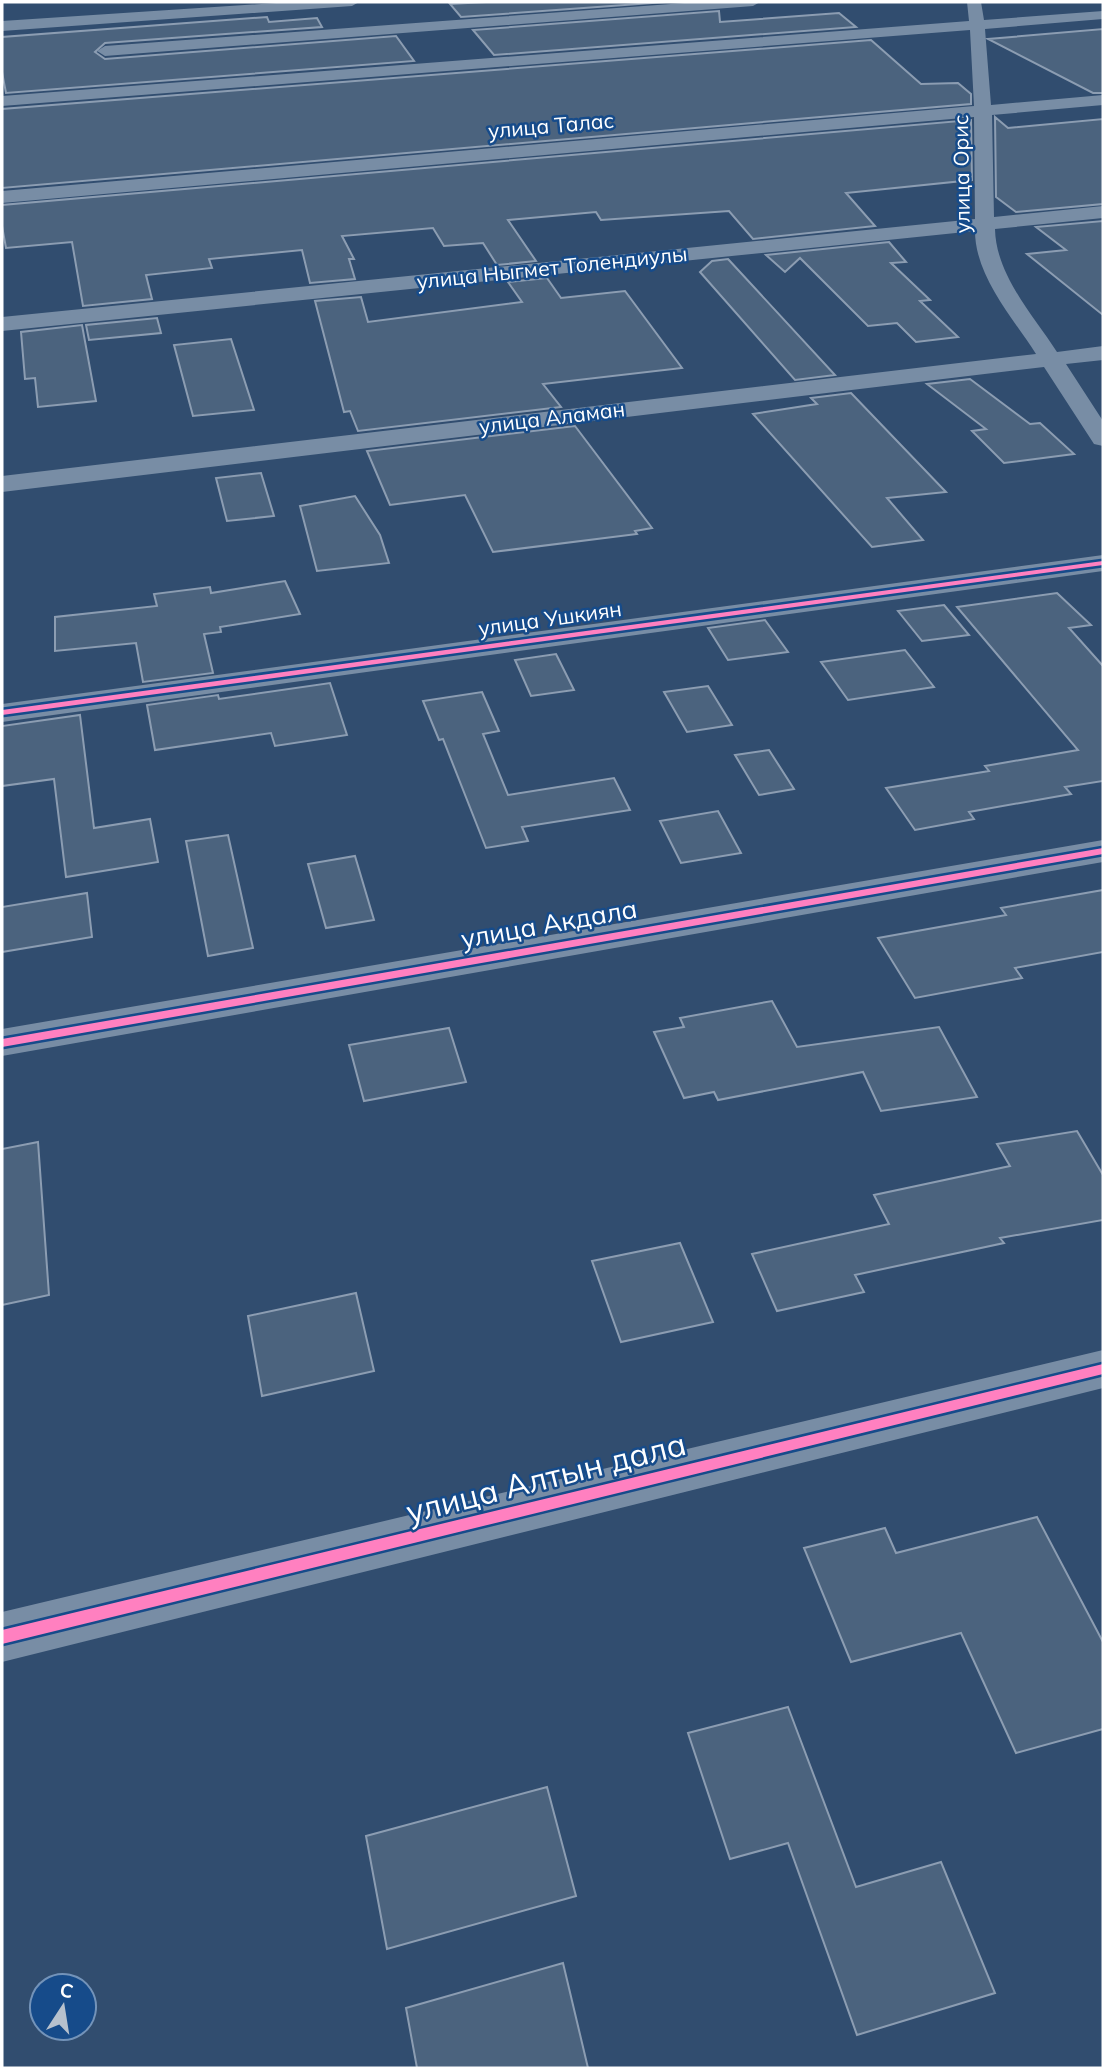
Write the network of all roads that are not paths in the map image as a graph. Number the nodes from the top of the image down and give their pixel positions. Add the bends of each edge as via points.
1 (352, 2) edge
2 (753, 2) edge
3 (974, 2) edge
4 (1103, 15) edge
5 (977, 25) junction
6 (2, 26) edge
7 (105, 51) dead end
8 (1103, 100) edge
9 (2, 101) edge
10 (983, 111) junction
11 (2, 197) edge
12 (1103, 212) edge
13 (983, 224) junction
14 (2, 324) edge
15 (1103, 353) edge
16 (1052, 359) junction
17 (1103, 439) edge
18 (2, 484) edge
19 (1103, 563) edge
20 (2, 713) edge
21 (1103, 851) edge
22 (2, 1043) edge
23 (1103, 1369) edge
24 (2, 1637) edge

1 - 6 street
2 - 7 street
3 - 5 street, улица Орис
4 - 5 street
5 - 9 street
5 - 10 street, улица Орис
8 - 10 street, улица Талас
10 - 11 street, улица Талас
10 - 13 street, улица Орис
12 - 13 street, улица Ныгмет Толендиулы
13 - 14 street, улица Ныгмет Толендиулы
13 - 16 street, улица Орис via 998,279
15 - 16 street, улица Аламан
16 - 17 street, улица Орис
16 - 18 street, улица Аламан
19 - 20 street, улица Ушкиян
21 - 22 street, улица Акдала
23 - 24 street, улица Алтын дала

